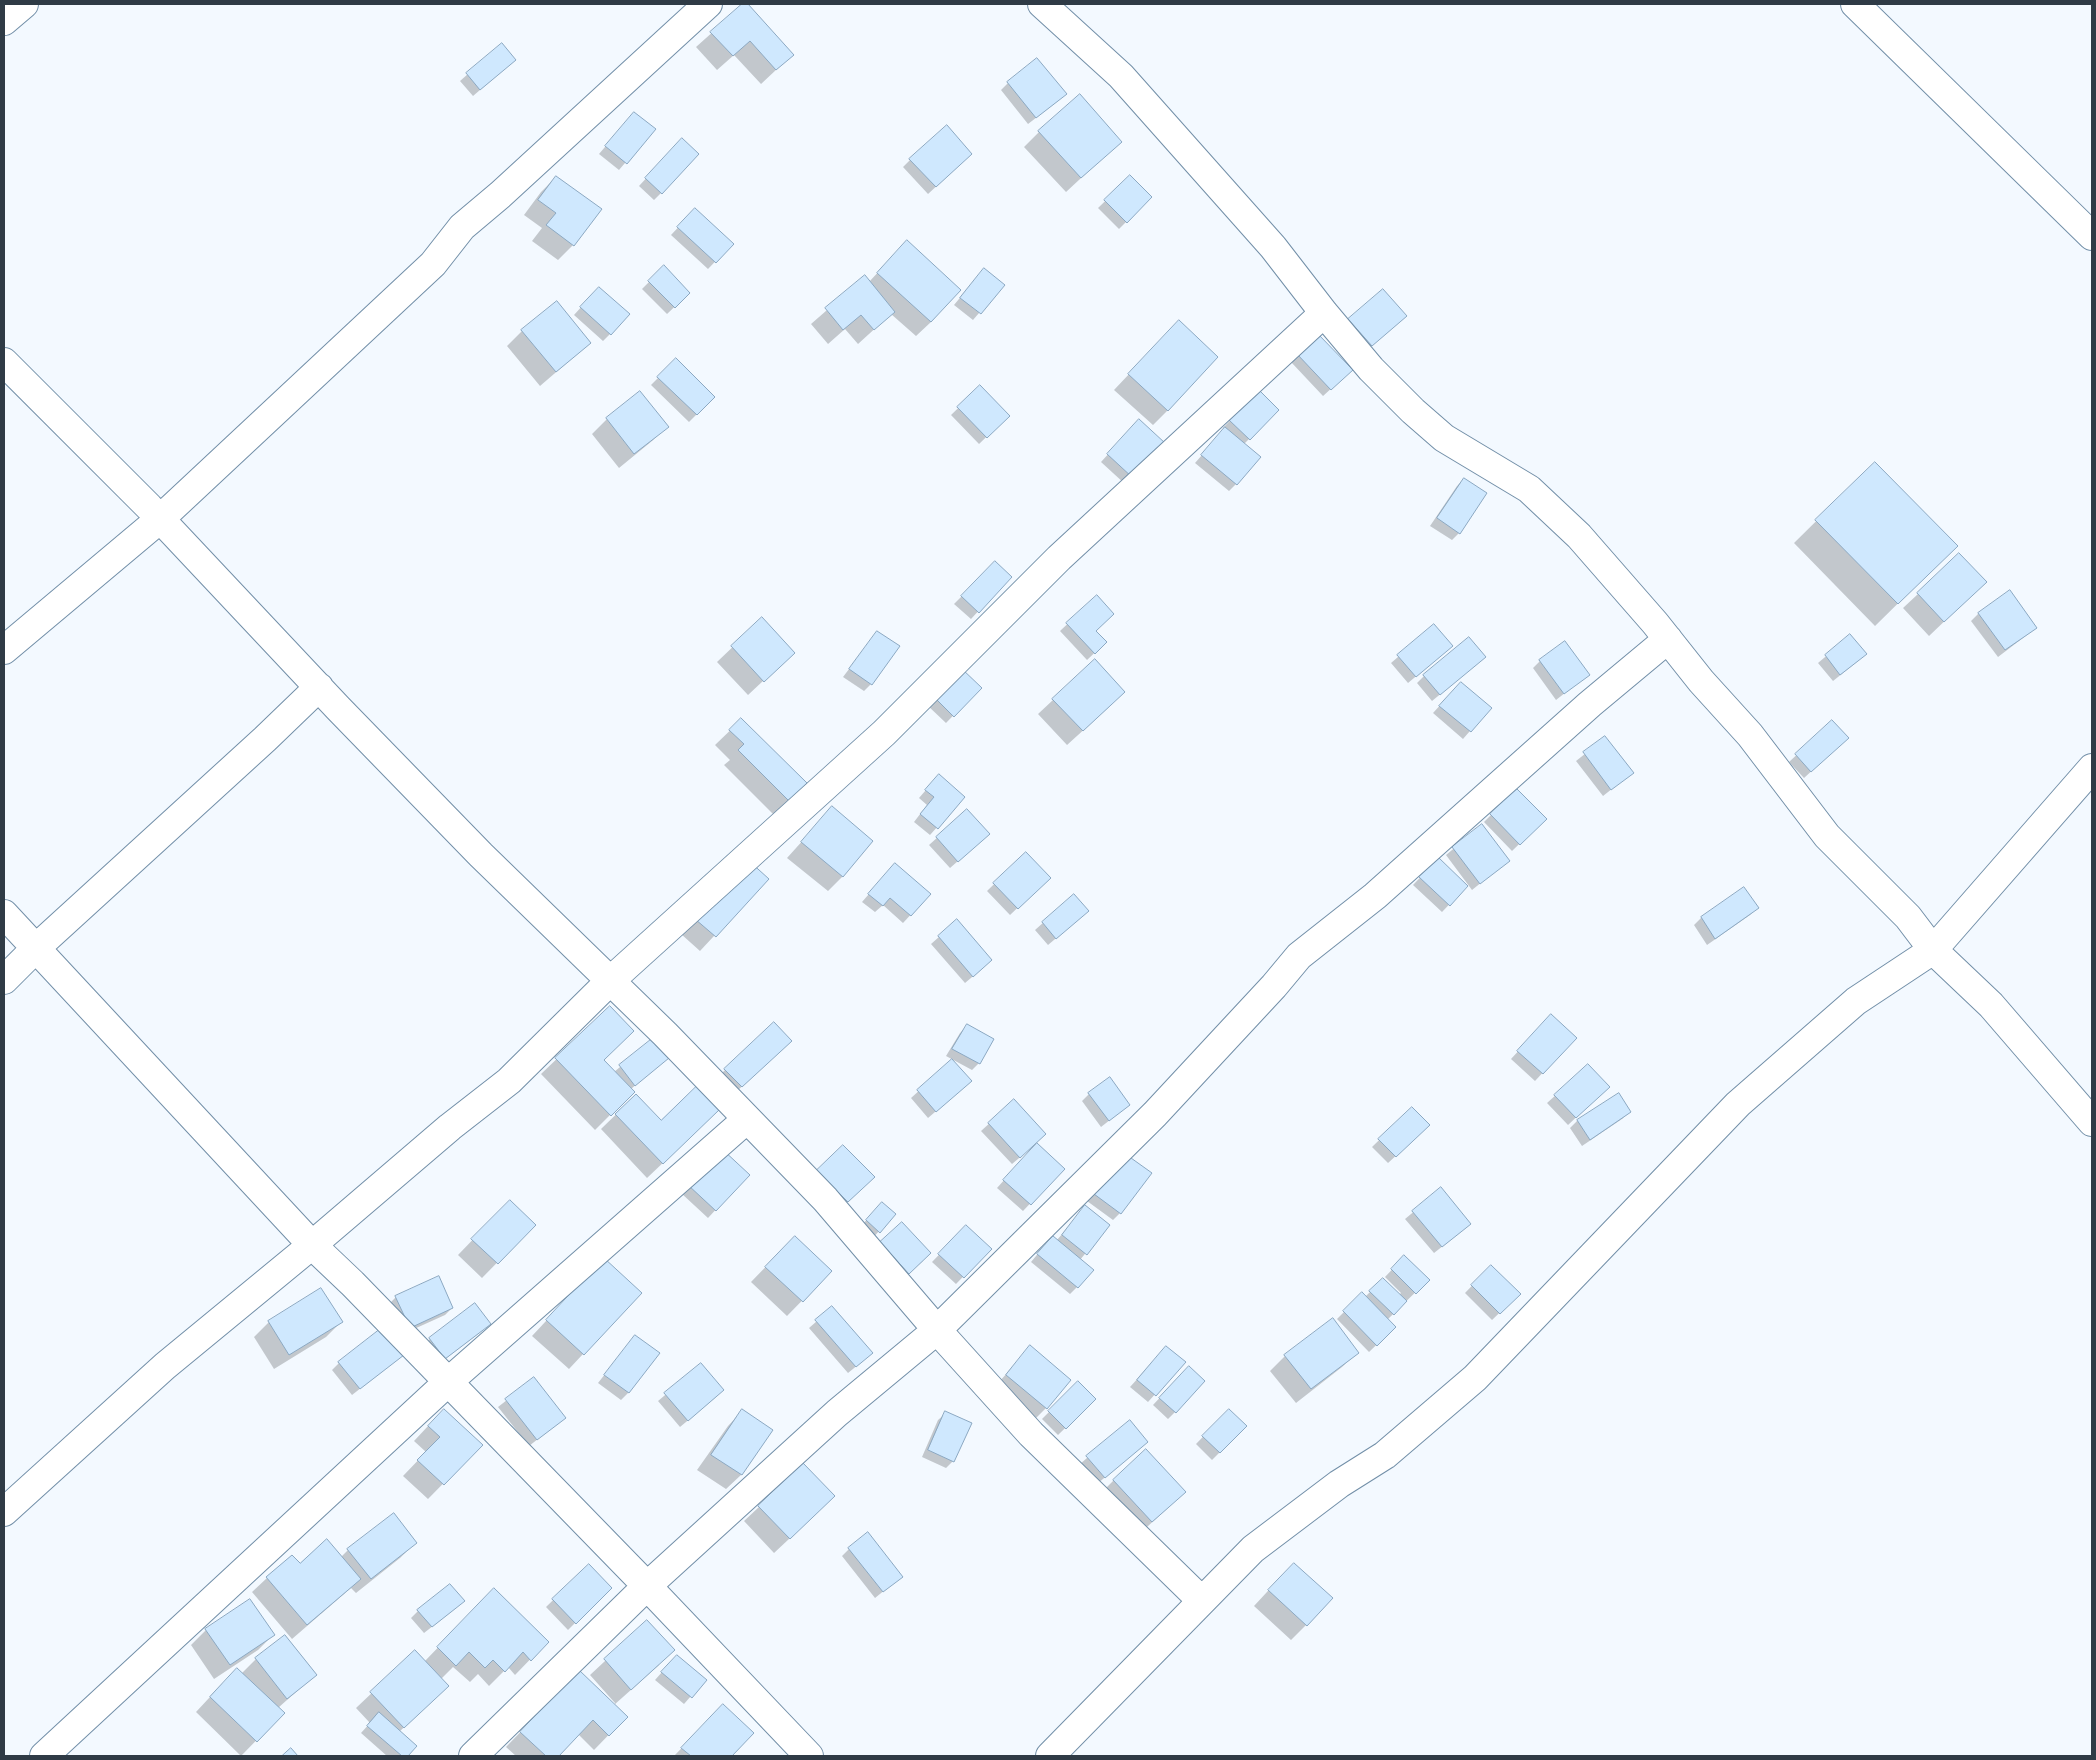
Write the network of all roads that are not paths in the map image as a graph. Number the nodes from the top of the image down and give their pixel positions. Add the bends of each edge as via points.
1 (24, 4) edge
2 (708, 4) edge
3 (1042, 4) edge
4 (1855, 4) edge
5 (4, 21) edge
6 (2092, 236) edge
7 (1324, 313) junction
8 (4, 362) edge
9 (160, 519) junction
10 (1668, 640) junction
11 (4, 650) edge
12 (319, 687) junction
13 (2092, 768) edge
14 (4, 914) edge
15 (36, 948) junction
16 (1933, 950) junction
17 (4, 980) edge
18 (610, 981) junction
19 (747, 1119) junction
20 (2092, 1122) edge
21 (312, 1245) junction
22 (937, 1330) junction
23 (448, 1382) junction
24 (4, 1512) edge
25 (647, 1586) junction
26 (1202, 1602) junction
27 (44, 1756) edge
28 (473, 1756) edge
29 (809, 1756) edge
30 (1050, 1756) edge

1 - 5 street
2 - 9 street via 462,227 433,264
3 - 7 street via 1121,76 1273,247
4 - 6 street
7 - 10 street via 1371,369 1413,411 1444,438 1529,489 1579,536
7 - 18 street via 1059,558 884,733
8 - 9 street
9 - 11 street
9 - 12 street
10 - 16 street via 1750,735 1827,836 1908,917
10 - 22 street via 1590,704 1375,896 1299,956 1155,1114
12 - 15 street
12 - 18 street via 481,855
13 - 16 street
14 - 15 street
15 - 17 street
15 - 21 street
16 - 20 street via 1991,1005
16 - 26 street via 1856,1001 1738,1104 1475,1378 1385,1455 1339,1484 1253,1549
18 - 19 street
18 - 21 street via 509,1080
19 - 22 street via 825,1199
19 - 23 street
21 - 23 street
21 - 24 street via 165,1366
22 - 25 street via 837,1413
22 - 26 street via 1031,1434
23 - 25 street
23 - 27 street
25 - 28 street
25 - 29 street
26 - 30 street

